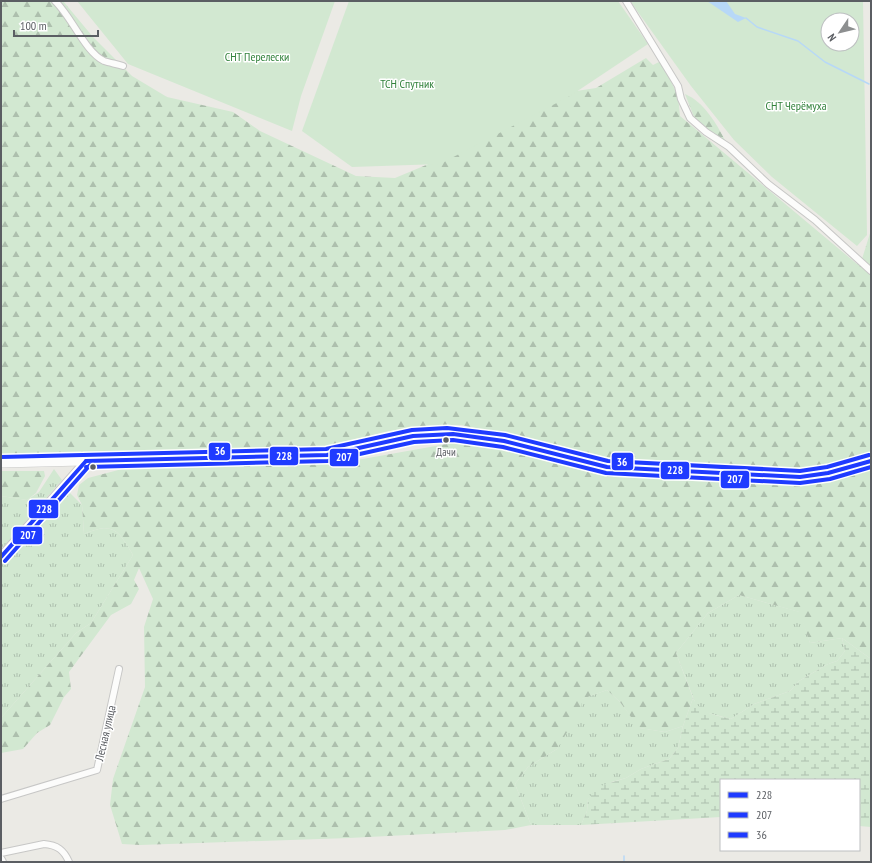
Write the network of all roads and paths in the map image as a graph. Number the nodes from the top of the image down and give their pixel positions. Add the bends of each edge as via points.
1 (55, 1) edge
2 (626, 1) edge
3 (123, 66) dead end
4 (871, 271) edge
5 (86, 461) junction
6 (871, 461) edge
7 (1, 463) edge
8 (1, 557) edge
9 (119, 669) dead end
10 (1, 799) edge
11 (1, 853) edge
12 (69, 862) edge

1 - 3 street via 91,49 104,61
2 - 4 street via 678,86 690,118 729,147 768,184 815,220
5 - 6 main road via 327,455 403,438 443,434 504,441 607,467 800,476 821,474
5 - 7 main road
5 - 8 street
9 - 10 street, Лесная улица via 97,770
11 - 12 street via 52,844 57,846

